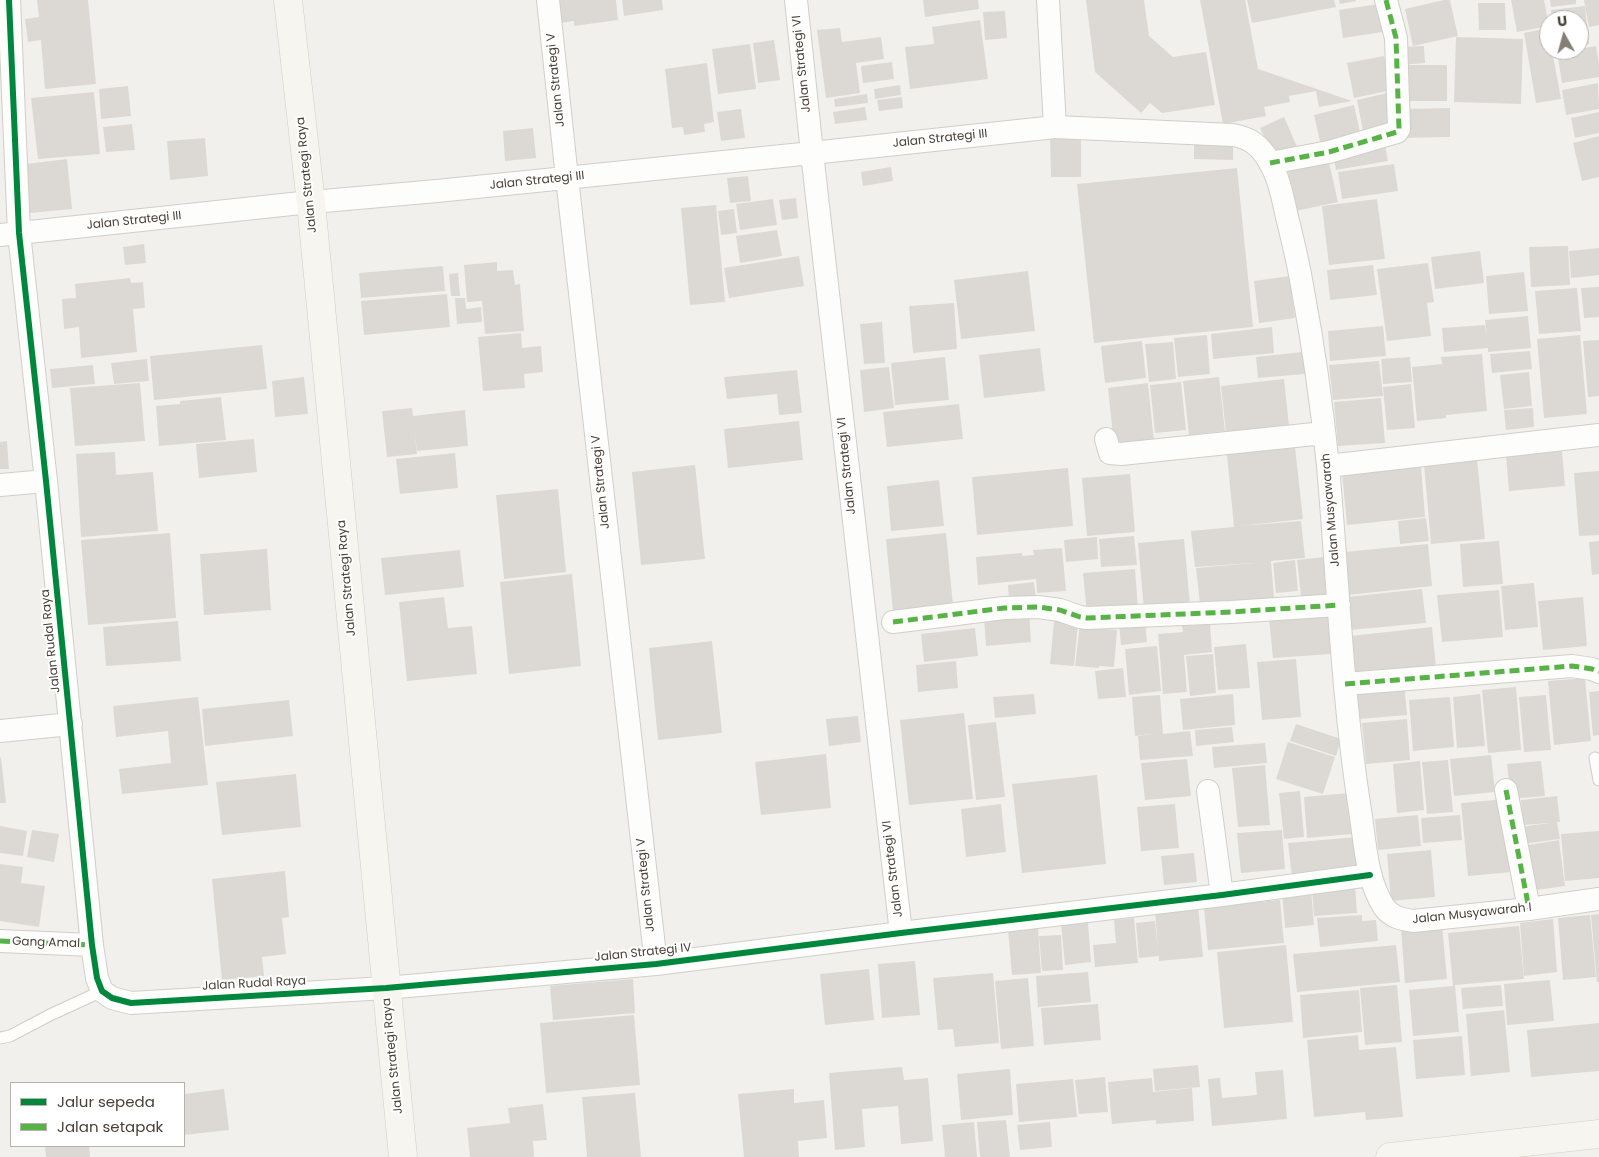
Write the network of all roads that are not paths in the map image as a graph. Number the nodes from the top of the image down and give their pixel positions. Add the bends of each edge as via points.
1 (8, 0) edge
2 (288, 0) edge
3 (548, 0) edge
4 (796, 0) edge
5 (1048, 0) edge
6 (1386, 0) edge
7 (1055, 127) junction
8 (812, 154) junction
9 (1266, 157) junction
10 (567, 178) junction
11 (306, 203) junction
12 (10, 234) edge
13 (1324, 433) junction
14 (1599, 436) edge
15 (1106, 439) dead end
16 (1328, 466) junction
17 (46, 481) junction
18 (0, 485) edge
19 (1339, 605) junction
20 (893, 622) dead end
21 (1599, 672) edge
22 (1345, 684) junction
23 (71, 724) junction
24 (0, 731) edge
25 (1596, 758) dead end
26 (1599, 780) edge
27 (1506, 790) dead end
28 (1208, 791) dead end
29 (1370, 875) junction
30 (1222, 894) junction
31 (1599, 899) edge
32 (1528, 909) junction
33 (901, 933) junction
34 (0, 941) edge
35 (92, 945) junction
36 (656, 964) junction
37 (386, 988) junction
38 (102, 991) junction
39 (0, 1038) edge
40 (1599, 1134) edge
41 (404, 1157) edge
42 (1390, 1157) edge

1 - 12 street, Jalan Rudal Raya
2 - 11 street, Jalan Strategi Raya
3 - 10 street, Jalan Strategi V
4 - 8 street, Jalan Strategi VI
5 - 7 street
6 - 9 street via 1396,38 1397,132 1329,152
7 - 8 street, Jalan Strategi III
7 - 9 street, Jalan Strategi III via 1233,135 1245,137
8 - 10 street, Jalan Strategi III
8 - 33 street, Jalan Strategi VI
9 - 13 street, Jalan Musyawarah via 1281,192 1299,266
10 - 11 street, Jalan Strategi III
10 - 36 street, Jalan Strategi V
11 - 12 street, Jalan Strategi III
11 - 37 street, Jalan Strategi Raya
12 - 17 street, Jalan Rudal Raya
13 - 15 street via 1121,454 1110,452
13 - 16 street, Jalan Musyawarah
14 - 16 street
16 - 19 street, Jalan Musyawarah
17 - 18 street
17 - 23 street, Jalan Rudal Raya
19 - 20 street via 1087,618 1060,610 1004,608
19 - 22 street, Jalan Musyawarah
21 - 22 street via 1572,666
22 - 29 street, Jalan Musyawarah via 1354,773
23 - 24 street
23 - 35 street, Jalan Rudal Raya
25 - 26 lane
27 - 32 street
28 - 30 street
29 - 30 street, Jalan Strategi IV
29 - 32 street, Jalan Musyawarah I via 1385,908 1401,920
30 - 33 street, Jalan Strategi IV
31 - 32 street, Jalan Musyawarah I
33 - 36 street, Jalan Strategi IV
34 - 35 street, Gang Amal
35 - 38 street, Jalan Rudal Raya
36 - 37 street, Jalan Strategi IV
37 - 38 street, Jalan Rudal Raya via 131,1003 112,998
37 - 41 street, Jalan Strategi Raya
38 - 39 lane
40 - 42 street

